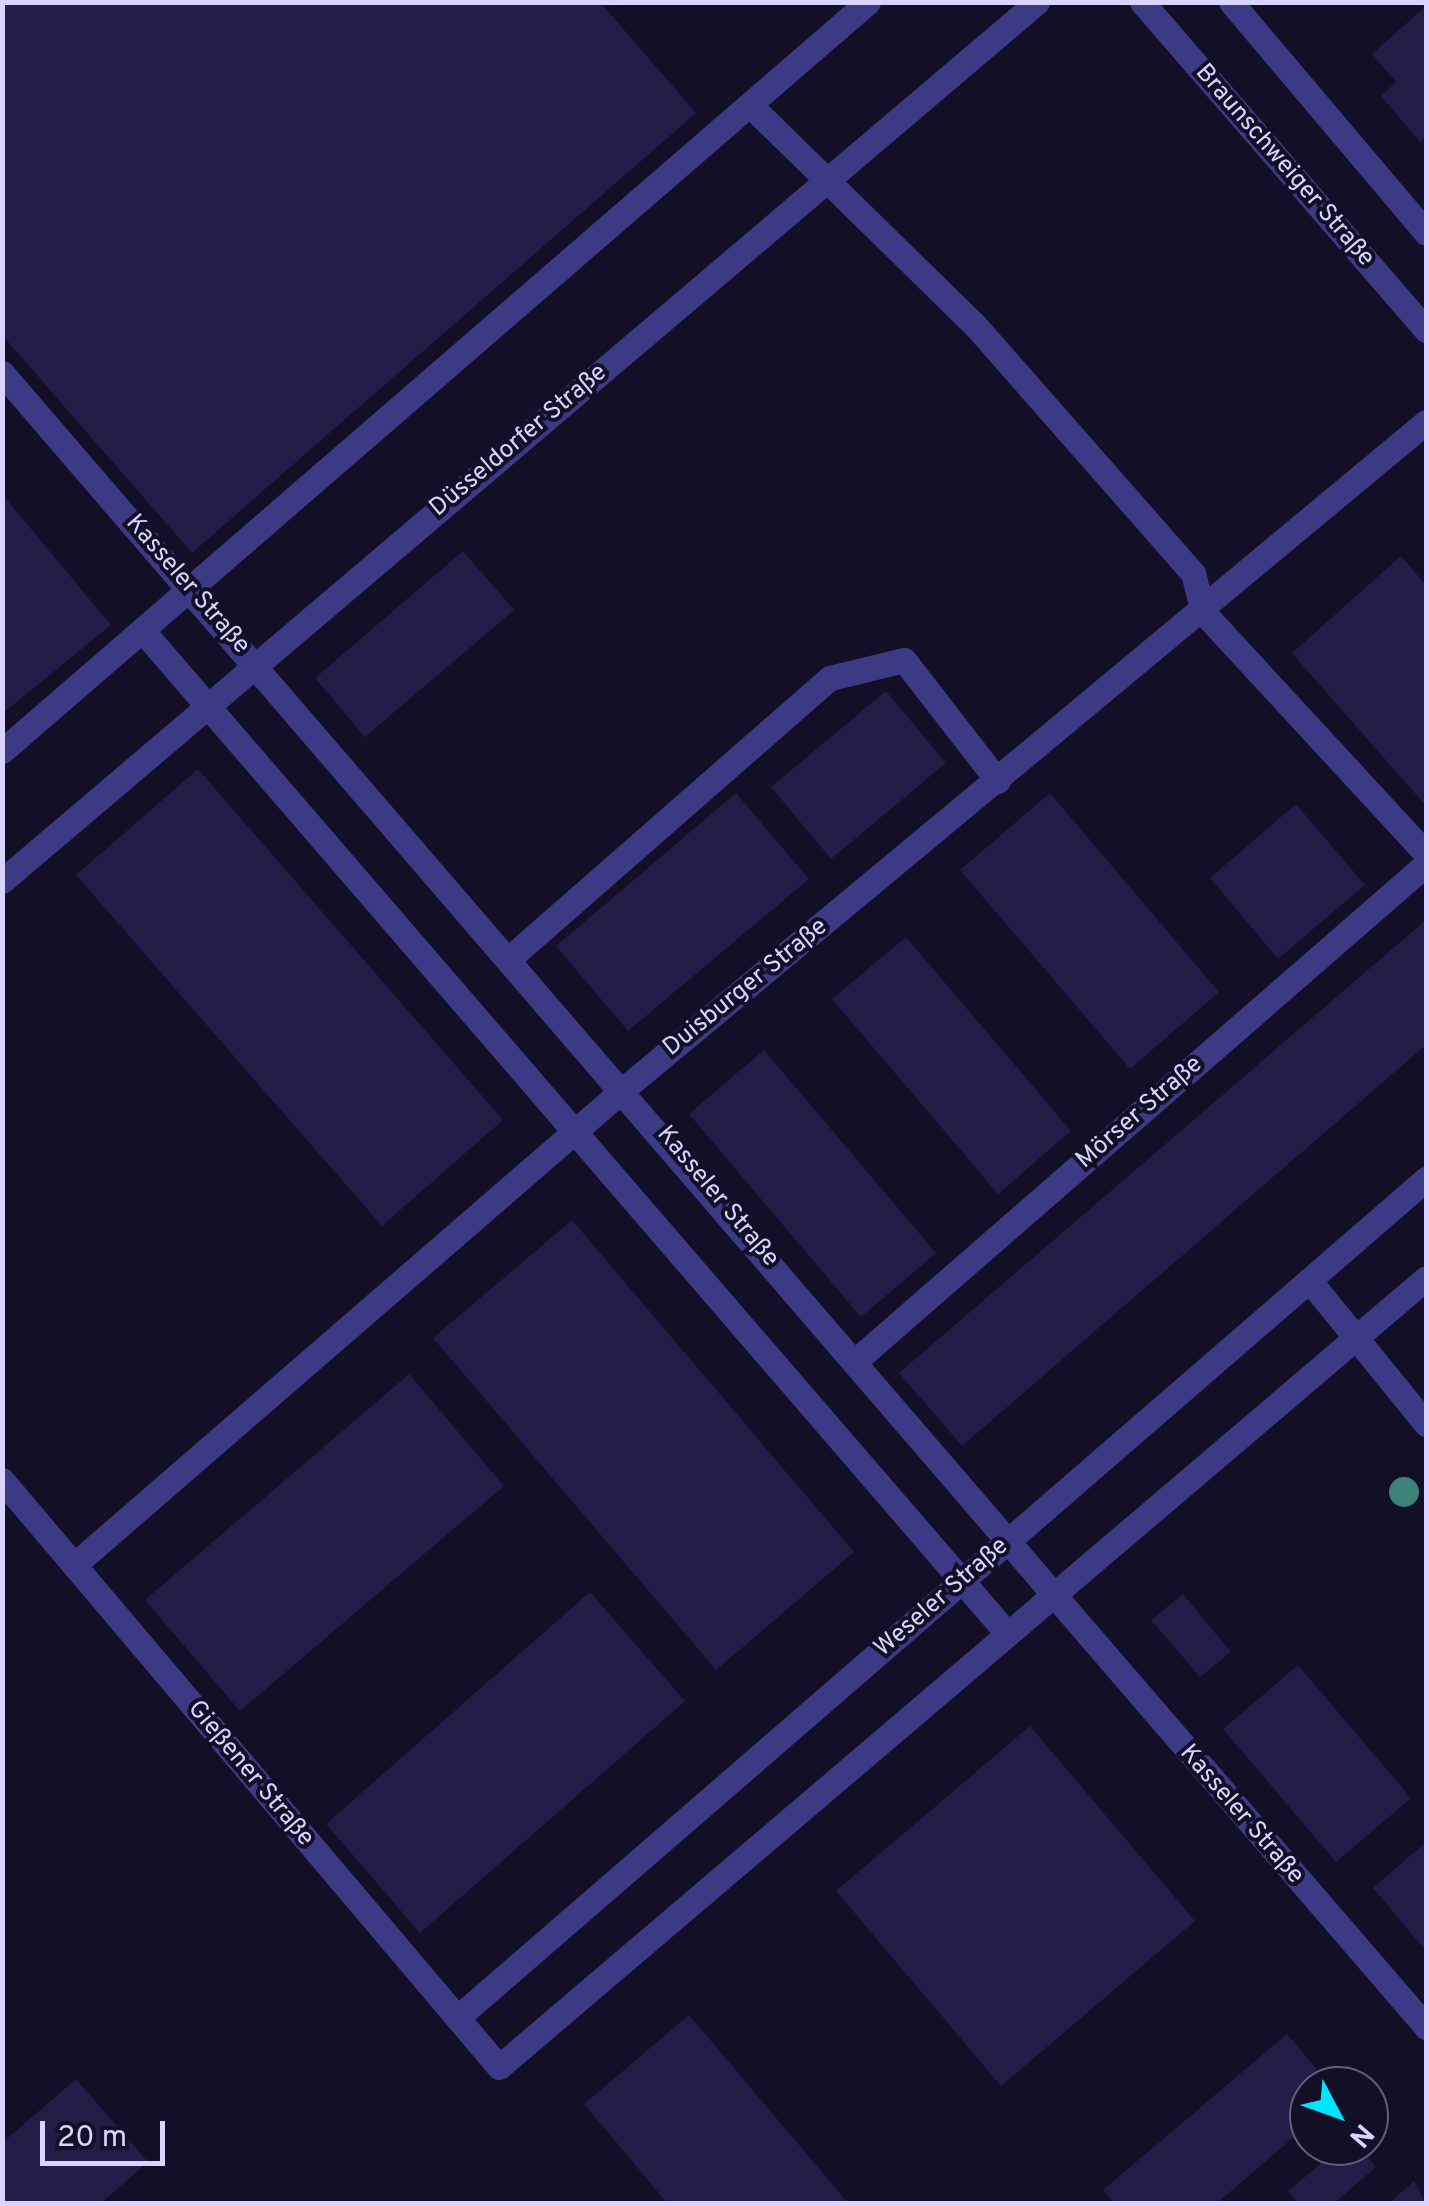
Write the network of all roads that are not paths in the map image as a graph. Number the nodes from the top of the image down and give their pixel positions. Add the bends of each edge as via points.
1 (868, 2) edge
2 (1037, 2) edge
3 (1142, 2) edge
4 (1231, 2) edge
5 (750, 105) junction
6 (822, 183) junction
7 (1426, 233) edge
8 (1426, 330) edge
9 (2, 372) edge
10 (1426, 422) edge
11 (191, 588) junction
12 (1204, 612) junction
13 (142, 630) junction
14 (258, 664) junction
15 (207, 707) junction
16 (2, 751) edge
17 (998, 781) junction
18 (1426, 854) edge
19 (1426, 864) edge
20 (2, 881) edge
21 (512, 956) junction
22 (626, 1086) junction
23 (570, 1136) junction
24 (1426, 1179) edge
25 (1426, 1278) edge
26 (1309, 1280) junction
27 (1356, 1340) junction
28 (854, 1362) junction
29 (1426, 1424) edge
30 (2, 1480) edge
31 (1004, 1544) junction
32 (74, 1565) junction
33 (962, 1580) junction
34 (1047, 1595) junction
35 (1005, 1631) junction
36 (457, 2018) junction
37 (1426, 2026) edge

1 - 5 lane
2 - 6 lane, Düsseldorfer Straße
3 - 8 lane, Braunschweiger Straße
4 - 7 lane
5 - 6 lane
5 - 11 lane
6 - 12 lane via 974,324 1194,573
6 - 14 lane, Düsseldorfer Straße
9 - 11 lane, Kasseler Straße
10 - 12 lane, Duisburger Straße
11 - 13 lane
11 - 14 lane, Kasseler Straße
12 - 17 lane, Duisburger Straße
12 - 18 lane
13 - 15 lane
13 - 16 lane
14 - 15 lane, Düsseldorfer Straße
14 - 21 lane, Kasseler Straße
15 - 20 lane, Düsseldorfer Straße
15 - 23 lane
17 - 21 lane via 904,660 830,678
17 - 22 lane, Duisburger Straße
19 - 28 lane, Mörser Straße
21 - 22 lane, Kasseler Straße
22 - 23 lane, Duisburger Straße
22 - 28 lane, Kasseler Straße
23 - 32 lane, Duisburger Straße
23 - 33 lane
24 - 26 lane, Weseler Straße
25 - 27 lane
26 - 27 lane
26 - 31 lane, Weseler Straße
27 - 29 lane
27 - 34 lane
28 - 31 lane, Kasseler Straße
30 - 32 lane, Gießener Straße
31 - 33 lane, Weseler Straße
31 - 34 lane, Kasseler Straße
32 - 36 lane, Gießener Straße
33 - 35 lane
33 - 36 lane, Weseler Straße
34 - 35 lane
34 - 37 lane, Kasseler Straße
35 - 36 lane, Gießener Straße via 498,2067

